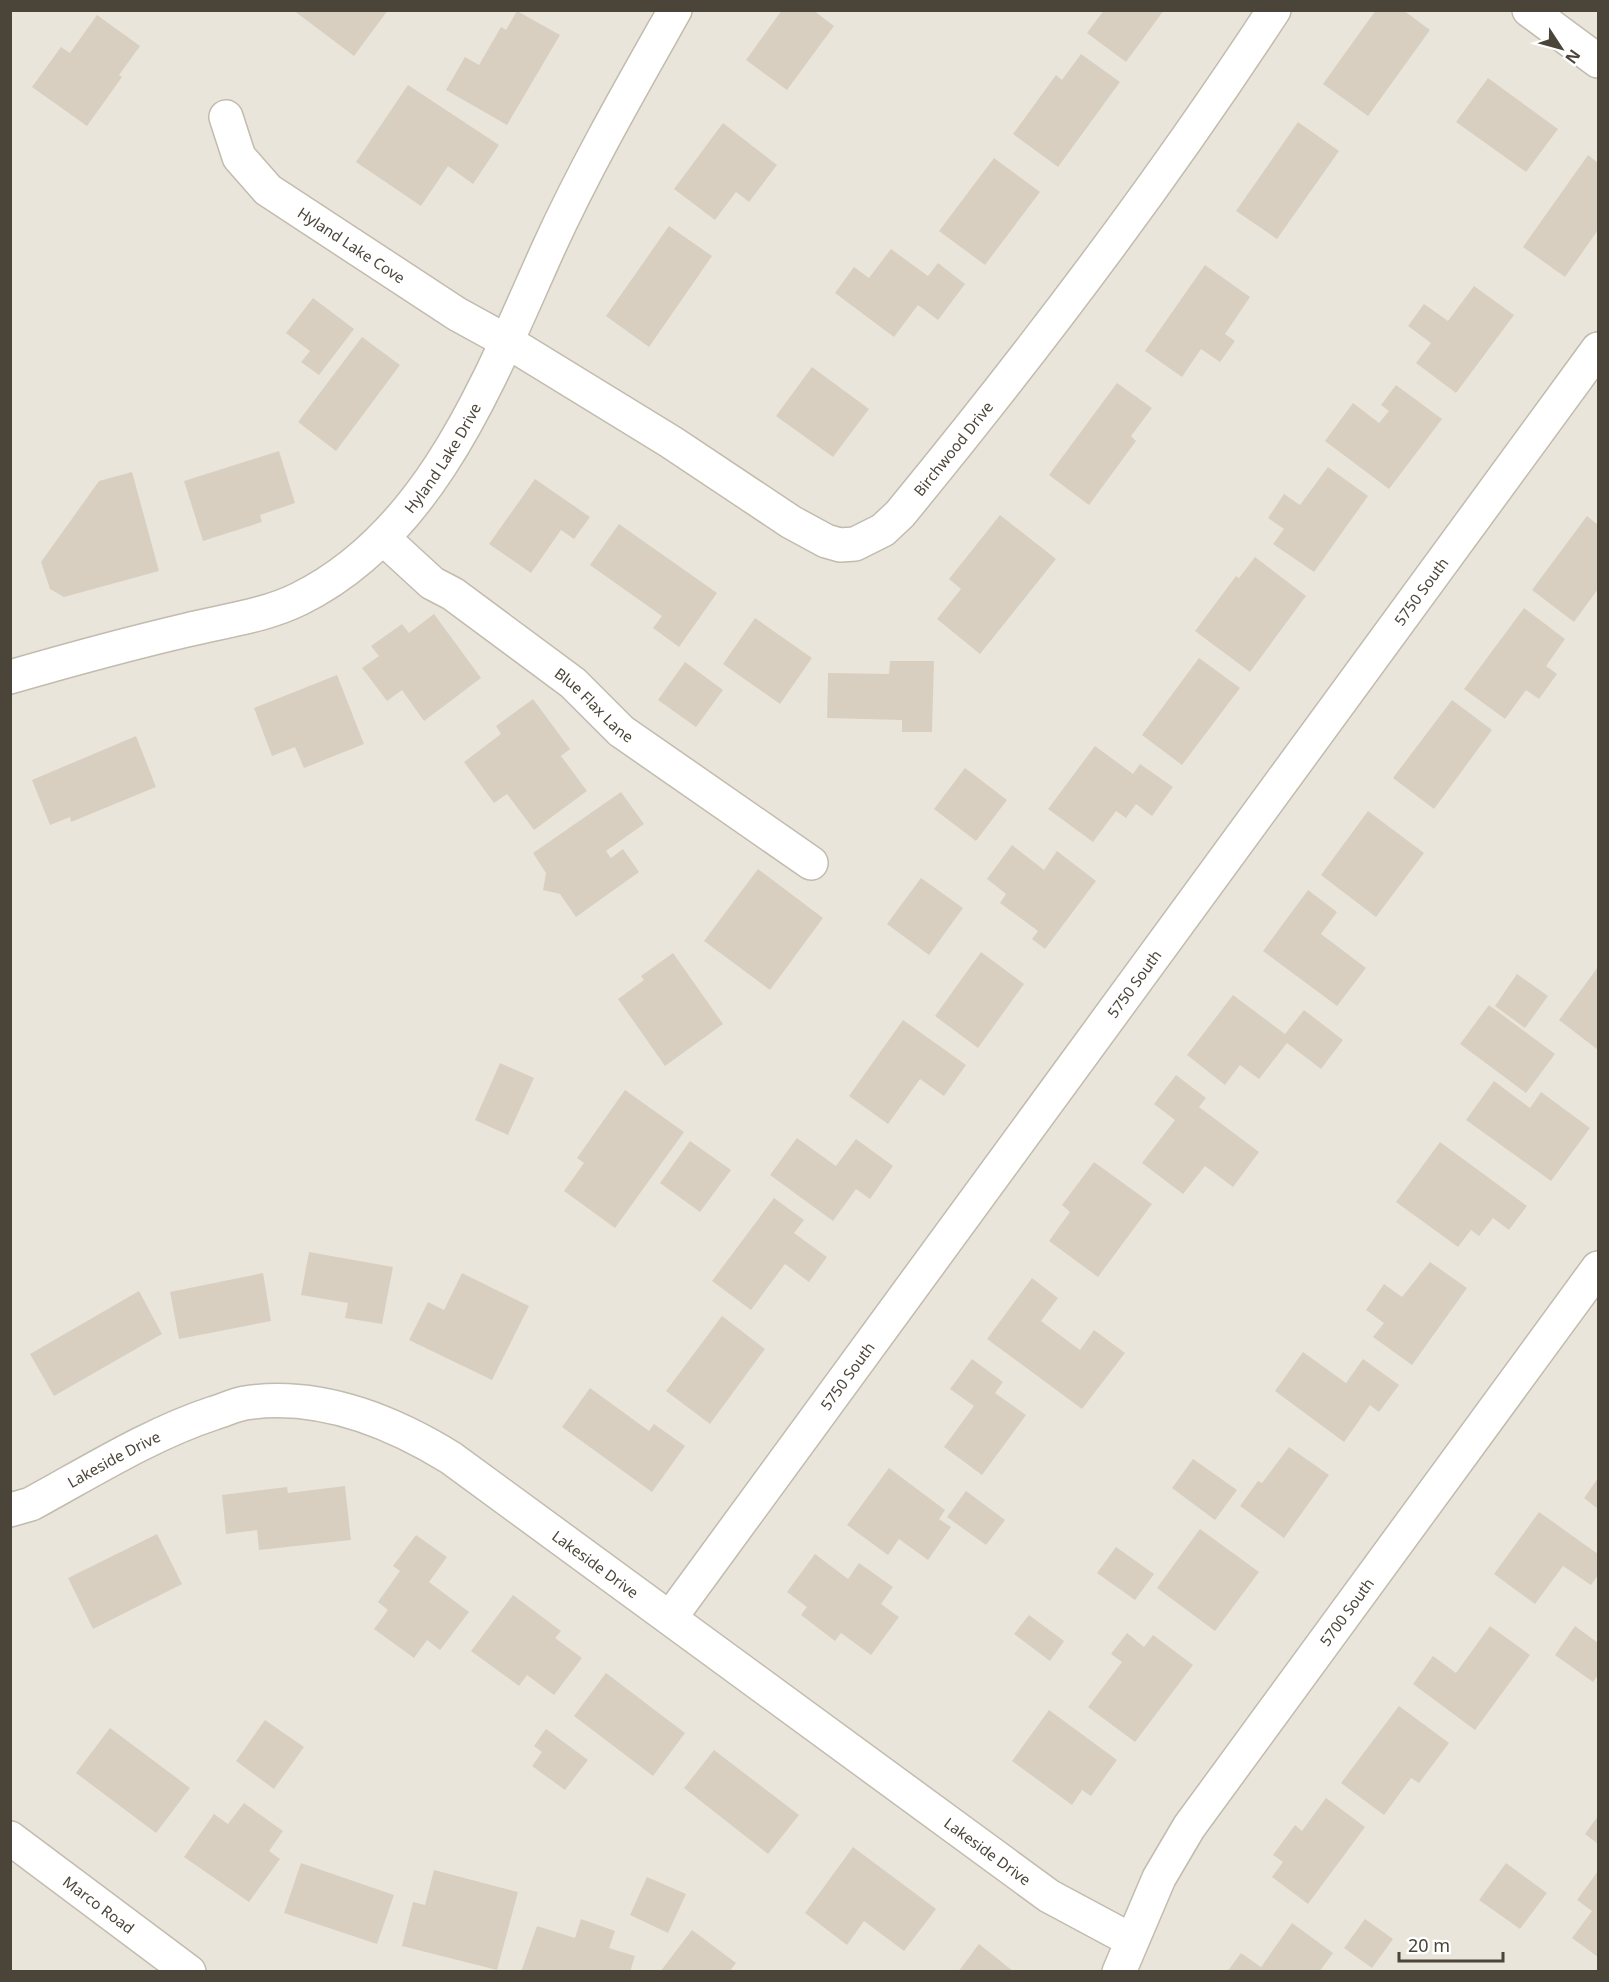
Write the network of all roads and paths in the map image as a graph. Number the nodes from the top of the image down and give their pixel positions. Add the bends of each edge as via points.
1 (675, 10) edge
2 (1274, 10) edge
3 (1529, 10) edge
4 (1599, 61) edge
5 (226, 117) dead end
6 (508, 342) junction
7 (1599, 349) edge
8 (383, 538) junction
9 (10, 677) edge
10 (811, 863) dead end
11 (1599, 1268) edge
12 (10, 1510) edge
13 (670, 1618) junction
14 (10, 1838) edge
15 (1131, 1940) junction
16 (189, 1971) edge
17 (1119, 1971) edge

1 - 6 street, Hyland Lake Drive via 570,205
2 - 6 street, Birchwood Drive via 1114,243 992,401 900,514 863,541 840,545 791,522
3 - 4 street
5 - 6 street, Hyland Lake Cove via 239,158 268,190 457,314
6 - 8 street, Hyland Lake Drive via 476,407 431,477
7 - 13 street, 5750 South
8 - 9 street, Hyland Lake Drive via 335,579 297,600
8 - 10 street, Blue Flax Lane via 432,583 453,594 573,683 621,731
11 - 15 street, 5700 South via 1189,1827 1159,1878
12 - 13 street, Lakeside Drive via 31,1504 184,1423 244,1403 308,1404 349,1411 410,1433 451,1458
13 - 15 street, Lakeside Drive via 1049,1896
14 - 16 street, Marco Road
15 - 17 street, 5700 South

